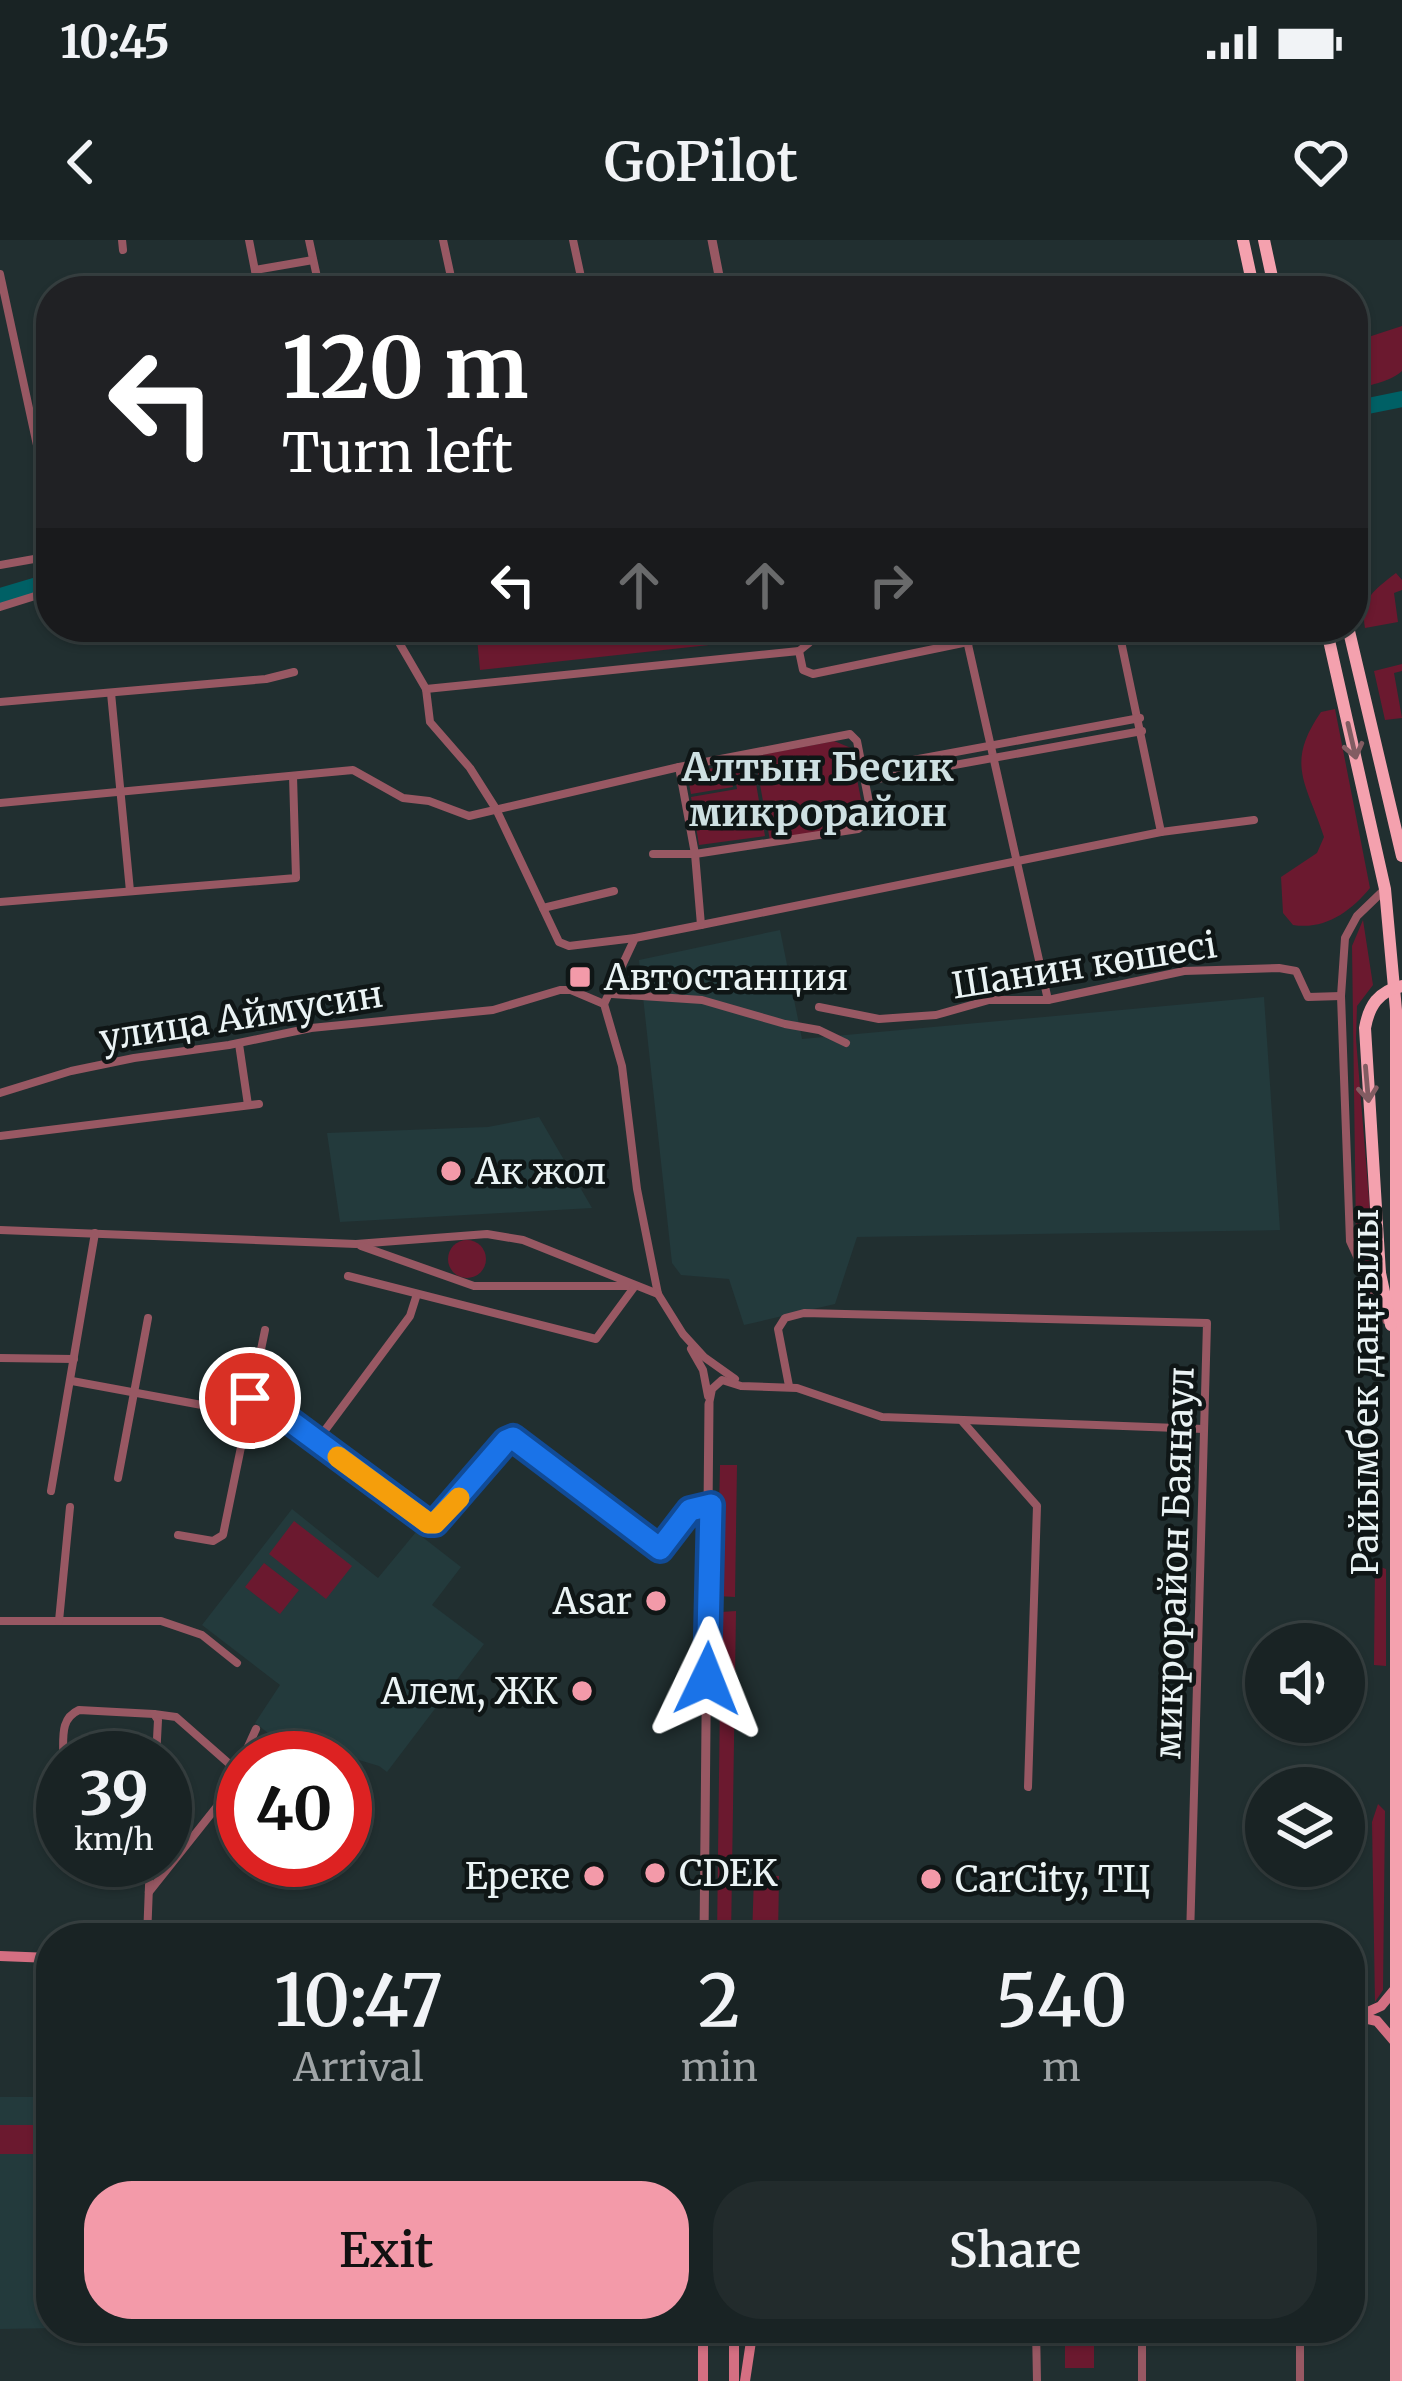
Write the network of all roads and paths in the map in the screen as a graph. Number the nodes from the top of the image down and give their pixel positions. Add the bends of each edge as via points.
1 (249, 240) edge
2 (309, 240) edge
3 (443, 240) edge
4 (573, 240) edge
5 (712, 240) edge
6 (1243, 240) edge
7 (1264, 240) edge
8 (314, 260) junction
9 (256, 270) junction
10 (0, 274) edge
11 (257, 276) edge
12 (317, 276) edge
13 (451, 276) edge
14 (581, 276) edge
15 (719, 276) edge
16 (1251, 276) edge
17 (1272, 276) edge
18 (36, 441) edge
19 (36, 559) edge
20 (0, 565) edge
21 (36, 596) edge
22 (0, 607) edge
23 (399, 642) edge
24 (809, 642) edge
25 (962, 642) edge
26 (967, 642) edge
27 (1122, 642) edge
28 (1329, 642) edge
29 (1352, 642) edge
30 (799, 650) junction
31 (294, 672) dead end
32 (426, 689) junction
33 (111, 693) junction
34 (0, 702) edge
35 (1140, 718) junction
36 (1142, 731) junction
37 (991, 746) junction
38 (993, 758) junction
39 (863, 769) junction
40 (680, 771) junction
41 (292, 776) junction
42 (866, 781) junction
43 (119, 792) junction
44 (0, 803) edge
45 (496, 809) junction
46 (1255, 820) dead end
47 (1161, 832) junction
48 (653, 854) dead end
49 (695, 854) junction
50 (1402, 856) edge
51 (1016, 862) junction
52 (1385, 889) junction
53 (130, 891) junction
54 (614, 891) dead end
55 (0, 902) edge
56 (543, 908) junction
57 (701, 921) junction
58 (635, 938) junction
59 (1402, 986) edge
60 (612, 994) junction
61 (1341, 996) junction
62 (1048, 1000) junction
63 (604, 1004) junction
64 (819, 1007) dead end
65 (846, 1043) dead end
66 (239, 1044) junction
67 (0, 1093) edge
68 (0, 1136) edge
69 (0, 1231) edge
70 (95, 1234) junction
71 (356, 1244) junction
72 (348, 1276) dead end
73 (635, 1286) junction
74 (417, 1294) junction
75 (658, 1294) junction
76 (148, 1318) dead end
77 (265, 1330) dead end
78 (1391, 1330) junction
79 (683, 1334) junction
80 (1396, 1355) junction
81 (0, 1358) edge
82 (74, 1358) junction
83 (72, 1382) junction
84 (741, 1386) junction
85 (789, 1386) junction
86 (135, 1393) junction
87 (250, 1398) junction
88 (709, 1404) junction
89 (245, 1413) junction
90 (961, 1420) junction
91 (1204, 1429) junction
92 (317, 1441) junction
93 (118, 1478) dead end
94 (51, 1491) dead end
95 (711, 1505) junction
96 (70, 1507) dead end
97 (178, 1535) dead end
98 (0, 1621) edge
99 (59, 1622) junction
100 (237, 1663) dead end
101 (154, 1714) junction
102 (64, 1731) edge
103 (157, 1731) edge
104 (216, 1752) edge
105 (1028, 1787) dead end
106 (216, 1808) edge
107 (149, 1887) edge
108 (149, 1892) junction
109 (147, 1923) edge
110 (704, 1923) edge
111 (1190, 1923) edge
112 (0, 1956) edge
113 (36, 1957) edge
114 (1395, 1990) junction
115 (1365, 2012) edge
116 (1365, 2018) edge
117 (1395, 2042) junction
118 (703, 2343) edge
119 (734, 2343) edge
120 (751, 2343) edge
121 (1036, 2343) edge
122 (1142, 2343) edge
123 (1300, 2343) edge
124 (703, 2381) edge
125 (734, 2381) edge
126 (745, 2381) edge
127 (1037, 2381) edge
128 (1142, 2381) edge
129 (1300, 2381) edge
130 (1396, 2381) edge

1 - 9 street
2 - 8 street
3 - 13 street
4 - 14 street
5 - 15 street
6 - 16 highway
7 - 17 highway
8 - 9 street
8 - 12 street
9 - 11 street
10 - 18 street
19 - 20 street
21 - 22 street
23 - 32 street
24 - 30 street
25 - 30 street via 814,674 803,670
26 - 37 street
27 - 35 street
28 -> 52 highway, Райымбек даңғылы
29 - 50 highway
30 - 32 street
31 - 33 street
32 - 45 street via 436,733
33 - 34 street
33 - 43 street
35 - 36 street
35 - 37 street
36 - 38 street
36 - 47 street
37 - 38 street
37 - 39 street
38 - 42 street
38 - 51 street
39 - 40 street via 856,738 847,733
39 - 42 street
40 - 45 street
40 - 49 street
41 - 43 street
41 - 45 street via 353,770 403,798 469,816
41 - 53 street via 296,878
42 - 49 street via 873,814 862,828
43 - 44 street
43 - 53 street
45 - 56 street
46 - 47 street
47 - 51 street
48 - 49 street
49 - 57 street
51 - 57 street
51 - 62 street
52 - 61 street via 1345,938
52 - 80 highway, Райымбек даңғылы via 1396,1010
53 - 55 street
54 - 56 street
56 - 58 street via 563,945
57 - 58 street
58 - 60 street
59 -> 78 highway, bridge via 1378,997 1365,1028 1380,1273
60 - 63 street
60 - 65 street via 703,1000
61 - 62 street, Шанин көшесі via 1308,997 1296,971 1279,968 1184,971
61 - 78 street via 1350,1241
62 - 64 street, Шанин көшесі via 989,1000 936,1015 879,1018
63 - 66 street, улица Аймусин via 566,989 493,1010 310,1028
63 - 75 street via 622,1066
66 - 67 street, улица Аймусин via 134,1058
66 - 68 street via 254,1105
69 - 70 street
70 - 71 street
70 - 82 street
71 - 73 street via 475,1286
71 - 73 street via 487,1234
72 - 74 street
73 - 74 street via 596,1339
73 - 75 street
74 - 92 street via 410,1316
75 - 79 street
76 - 86 street
77 - 87 street
78 - 80 highway
79 - 84 street
79 - 88 street via 703,1370
80 - 114 highway, Райымбек даңғылы
81 - 82 street
82 - 83 street
83 - 86 street
83 - 94 street
84 - 85 street
84 - 88 street via 722,1380
85 - 90 street via 882,1417
85 - 91 street, микрорайон Баянаул via 778,1329 804,1313 1207,1323
86 - 89 street
86 - 93 street
87 - 89 street
87 - 92 street
88 - 95 street
89 - 97 street via 223,1535
90 - 91 street
90 - 105 street via 1037,1506
91 - 111 street, микрорайон Баянаул
92 - 95 street via 428,1523 513,1438 660,1549 690,1510
95 - 110 street
96 - 99 street
98 - 99 street
99 - 100 street via 174,1624
101 - 102 street via 79,1710
101 - 103 street
101 - 104 street via 176,1717
106 - 108 street
107 - 108 street
108 - 109 street
112 - 113 main road
114 - 115 main road
114 - 117 highway, Райымбек даңғылы
116 - 117 main road
117 - 130 highway, Райымбек даңғылы
118 - 124 main road
119 - 125 main road
120 - 126 main road
121 - 127 street
122 - 128 street
123 - 129 street

